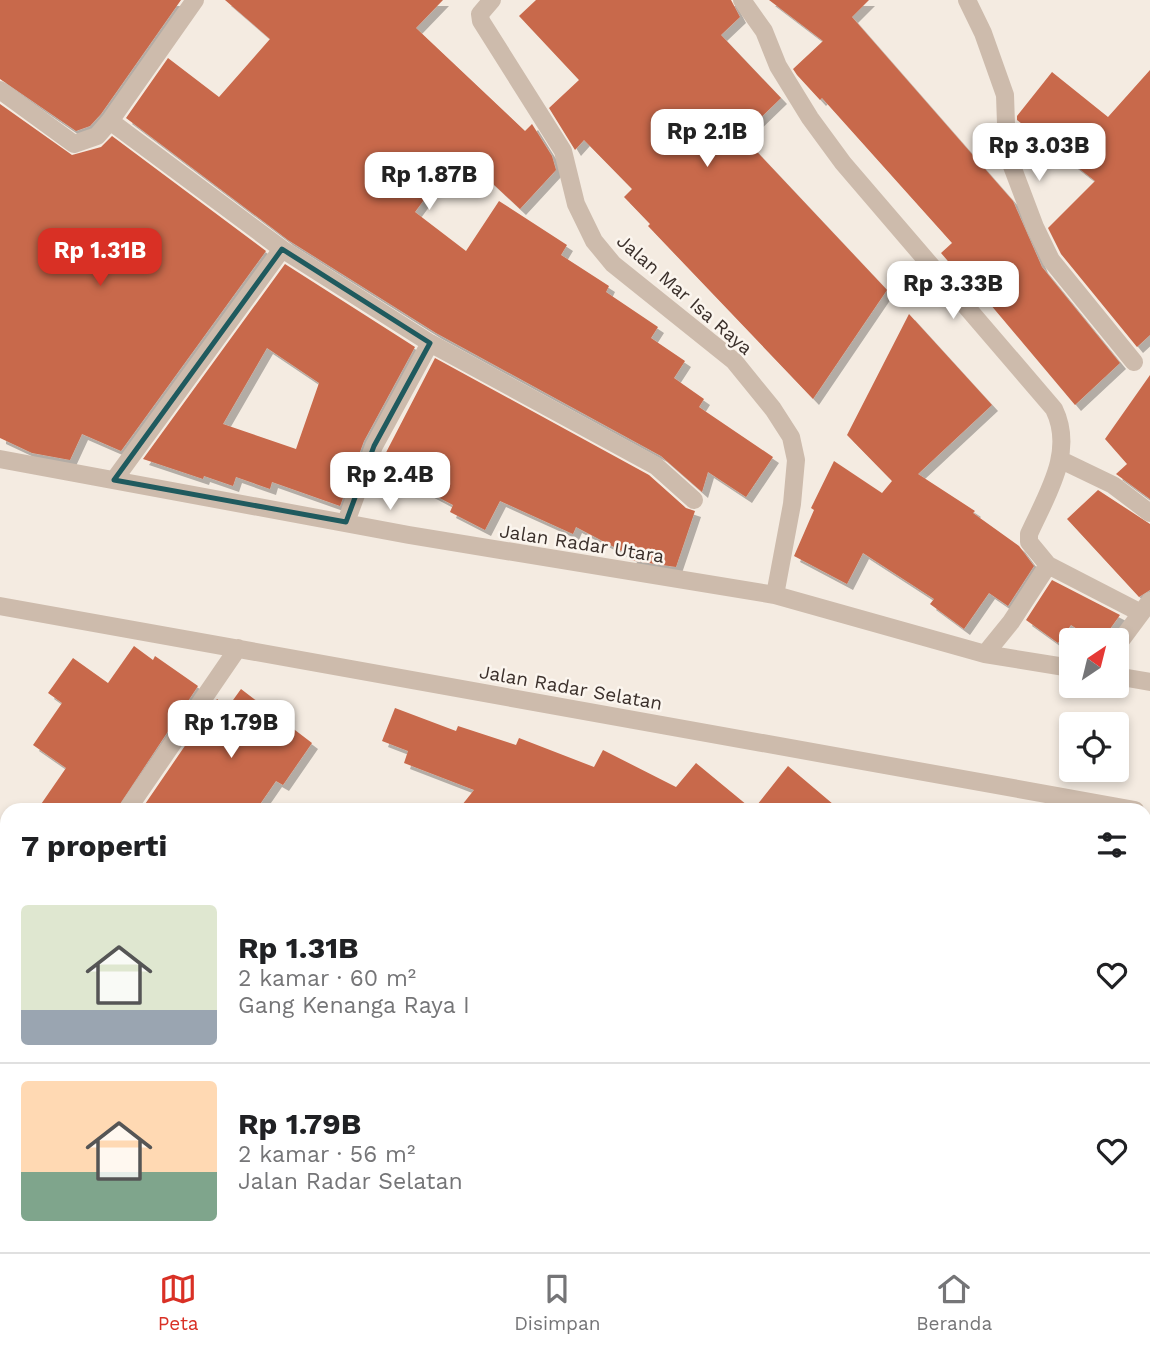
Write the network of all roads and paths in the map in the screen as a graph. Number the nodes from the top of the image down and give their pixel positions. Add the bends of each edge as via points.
1 (195, 0) edge
2 (492, 0) edge
3 (742, 0) edge
4 (967, 0) edge
5 (0, 90) edge
6 (110, 121) junction
7 (282, 250) junction
8 (430, 343) junction
9 (1134, 362) dead end
10 (0, 458) edge
11 (1061, 460) junction
12 (114, 480) junction
13 (694, 500) dead end
14 (1150, 513) edge
15 (346, 522) junction
16 (1048, 565) junction
17 (775, 595) junction
18 (0, 606) edge
19 (1145, 607) edge
20 (1129, 629) edge
21 (238, 648) junction
22 (985, 654) junction
23 (1059, 666) edge
24 (1129, 678) edge
25 (1150, 682) edge
26 (132, 803) edge
27 (1072, 803) edge

1 - 6 street
2 - 17 street, Jalan Mar Isa Raya via 480,14 481,21 563,151 576,204 594,241 613,264 734,360 791,437 796,460 792,504
3 - 11 street via 764,31 778,66 804,108 843,163 1054,409 1064,439
4 - 9 street via 1005,95 1007,153 1035,228 1051,260
5 - 6 street via 74,144 97,136
6 - 7 street
7 - 8 street
7 - 12 street
8 - 13 street via 656,466
8 - 15 street via 374,446
10 - 12 street, Jalan Radar Utara
11 - 14 street via 1113,485
11 - 16 street via 1029,534 1029,542
12 - 15 street, Jalan Radar Utara
15 - 17 street, Jalan Radar Utara
16 - 19 street
16 - 22 street
17 - 22 street, Jalan Radar Utara
18 - 21 street, Jalan Radar Selatan
19 - 20 street
21 - 26 street
21 - 27 street, Jalan Radar Selatan
22 - 23 street, Jalan Radar Utara
24 - 25 street

